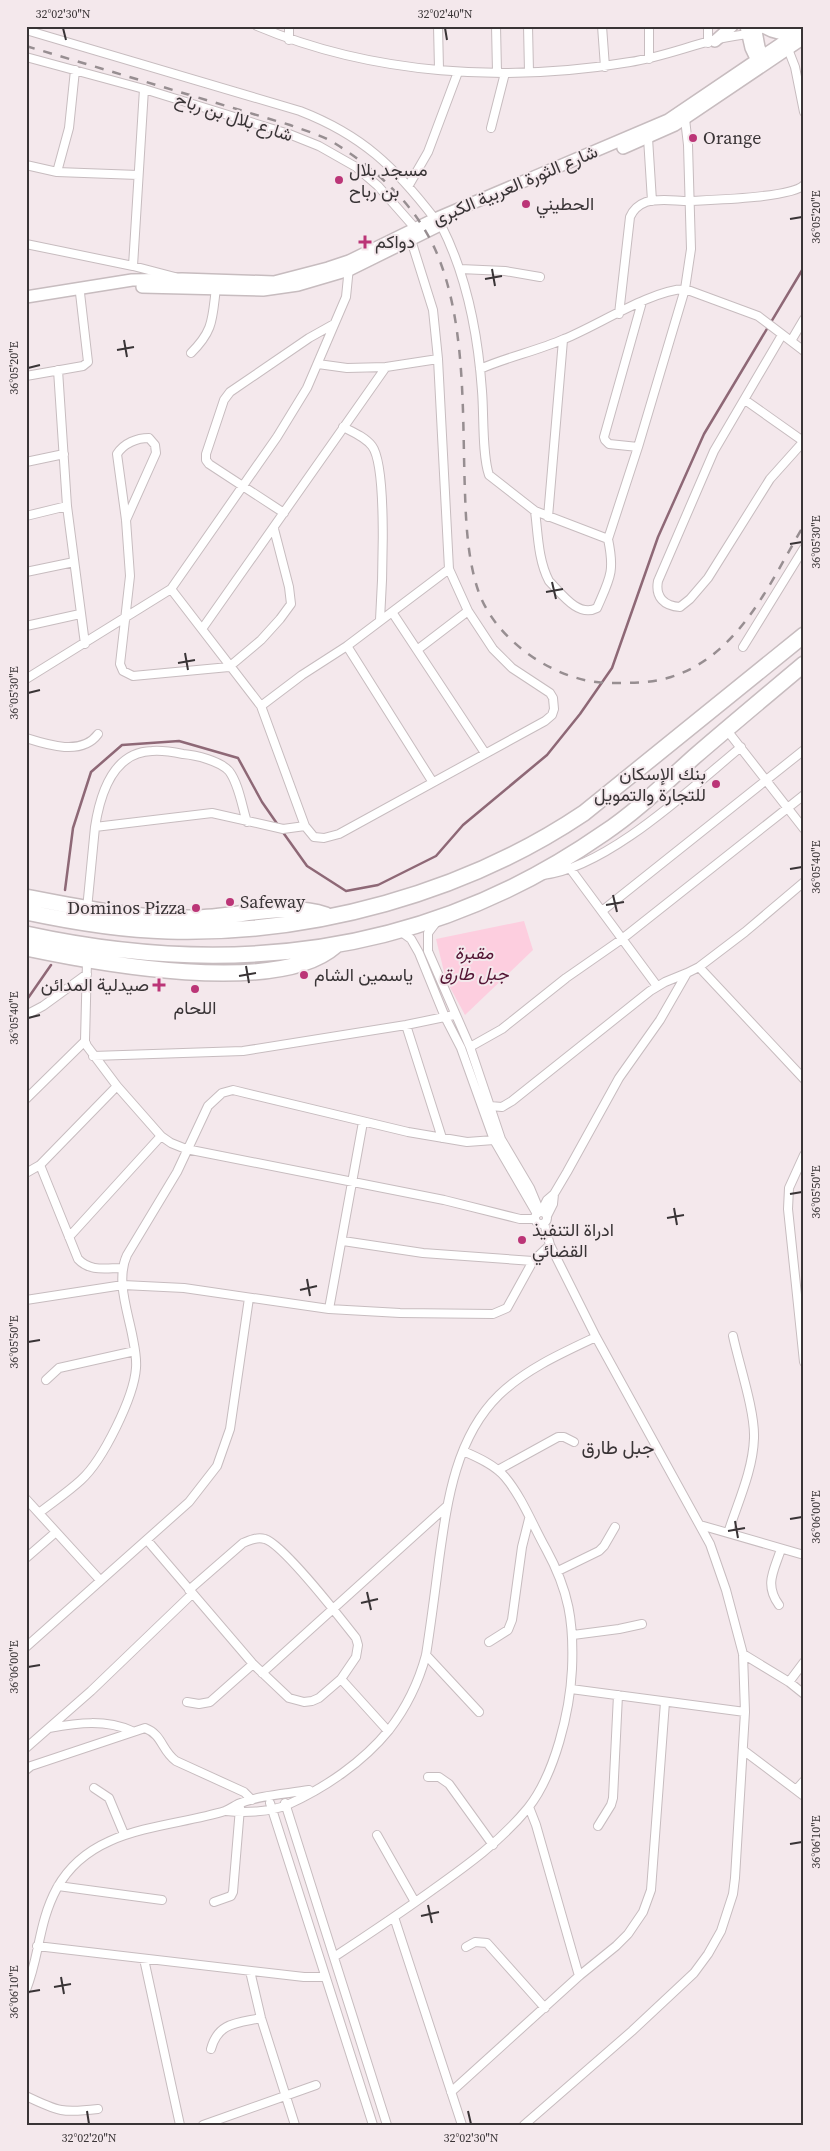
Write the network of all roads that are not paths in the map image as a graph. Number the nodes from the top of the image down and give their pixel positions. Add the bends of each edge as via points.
1 (257, 26) edge
2 (289, 26) edge
3 (438, 26) edge
4 (496, 26) edge
5 (528, 26) edge
6 (602, 26) edge
7 (649, 26) edge
8 (708, 26) edge
9 (732, 26) edge
10 (753, 29) edge
11 (26, 30) edge
12 (802, 32) edge
13 (289, 40) junction
14 (711, 42) junction
15 (788, 49) junction
16 (26, 56) edge
17 (649, 59) junction
18 (761, 62) junction
19 (604, 67) junction
20 (439, 69) junction
21 (75, 70) junction
22 (458, 72) junction
23 (501, 72) junction
24 (530, 72) junction
25 (144, 89) junction
26 (804, 112) edge
27 (685, 119) junction
28 (491, 128) dead end
29 (648, 138) junction
30 (26, 165) edge
31 (57, 172) junction
32 (138, 176) junction
33 (409, 185) junction
34 (804, 185) edge
35 (652, 201) junction
36 (689, 201) junction
37 (438, 222) junction
38 (415, 228) junction
39 (411, 240) junction
40 (26, 244) edge
41 (133, 266) junction
42 (349, 266) junction
43 (460, 269) junction
44 (540, 277) dead end
45 (182, 279) junction
46 (216, 288) junction
47 (685, 289) junction
48 (80, 293) junction
49 (26, 297) edge
50 (642, 302) junction
51 (26, 303) edge
52 (618, 314) junction
53 (804, 319) edge
54 (334, 324) junction
55 (782, 335) junction
56 (563, 340) junction
57 (791, 341) junction
58 (804, 351) edge
59 (191, 353) dead end
60 (438, 359) junction
61 (318, 364) junction
62 (386, 366) junction
63 (480, 369) junction
64 (58, 370) junction
65 (26, 376) edge
66 (745, 400) junction
67 (344, 427) junction
68 (803, 441) edge
69 (638, 447) junction
70 (64, 454) junction
71 (26, 462) edge
72 (242, 486) junction
73 (68, 506) junction
74 (536, 511) junction
75 (284, 513) junction
76 (26, 516) edge
77 (548, 517) junction
78 (126, 520) junction
79 (274, 530) junction
80 (608, 539) junction
81 (804, 548) edge
82 (74, 562) junction
83 (449, 569) junction
84 (26, 572) edge
85 (171, 589) junction
86 (468, 611) junction
87 (392, 612) junction
88 (80, 614) junction
89 (127, 616) junction
90 (380, 620) junction
91 (26, 626) edge
92 (202, 629) junction
93 (804, 635) edge
94 (85, 644) junction
95 (347, 646) junction
96 (743, 647) dead end
97 (417, 650) junction
98 (804, 664) edge
99 (229, 667) junction
100 (26, 679) edge
101 (261, 706) junction
102 (726, 729) junction
103 (98, 734) dead end
104 (26, 738) edge
105 (741, 748) junction
106 (804, 750) edge
107 (485, 753) junction
108 (432, 781) junction
109 (766, 781) junction
110 (804, 795) edge
111 (787, 809) junction
112 (247, 822) junction
113 (305, 826) junction
114 (95, 827) junction
115 (804, 829) edge
116 (568, 864) junction
117 (804, 882) edge
118 (26, 896) edge
119 (87, 909) junction
120 (602, 911) junction
121 (26, 912) edge
122 (439, 918) junction
123 (210, 924) junction
124 (398, 930) junction
125 (26, 934) edge
126 (622, 939) junction
127 (337, 944) junction
128 (26, 948) edge
129 (209, 956) junction
130 (699, 967) junction
131 (87, 968) junction
132 (209, 973) junction
133 (687, 973) junction
134 (657, 986) junction
135 (26, 1015) edge
136 (454, 1015) junction
137 (445, 1017) junction
138 (406, 1025) junction
139 (85, 1041) junction
140 (470, 1047) junction
141 (93, 1056) junction
142 (804, 1079) edge
143 (117, 1086) junction
144 (26, 1099) edge
145 (490, 1106) junction
146 (363, 1122) junction
147 (161, 1136) junction
148 (442, 1138) junction
149 (494, 1140) junction
150 (186, 1149) junction
151 (804, 1155) edge
152 (40, 1165) junction
153 (26, 1173) edge
154 (352, 1182) junction
155 (541, 1216) junction
156 (69, 1236) junction
157 (343, 1241) junction
158 (550, 1245) junction
159 (534, 1261) junction
160 (122, 1268) junction
161 (123, 1284) junction
162 (249, 1298) junction
163 (26, 1300) edge
164 (801, 1306) edge
165 (329, 1309) junction
166 (733, 1336) dead end
167 (596, 1337) junction
168 (135, 1351) junction
169 (804, 1362) edge
170 (46, 1380) dead end
171 (574, 1442) dead end
172 (463, 1451) junction
173 (498, 1470) junction
174 (26, 1499) edge
175 (447, 1506) junction
176 (39, 1513) junction
177 (529, 1518) junction
178 (700, 1526) junction
179 (615, 1527) dead end
180 (56, 1532) junction
181 (728, 1533) junction
182 (147, 1540) junction
183 (781, 1549) junction
184 (804, 1555) edge
185 (26, 1558) edge
186 (558, 1571) junction
187 (100, 1580) junction
188 (191, 1592) junction
189 (779, 1605) dead end
190 (332, 1609) junction
191 (642, 1624) dead end
192 (573, 1635) junction
193 (489, 1642) dead end
194 (26, 1647) edge
195 (743, 1654) junction
196 (426, 1655) junction
197 (804, 1662) edge
198 (253, 1664) junction
199 (262, 1673) junction
200 (341, 1679) junction
201 (788, 1682) junction
202 (571, 1689) junction
203 (804, 1694) edge
204 (618, 1695) junction
205 (187, 1702) dead end
206 (665, 1702) junction
207 (479, 1712) dead end
208 (745, 1712) junction
209 (49, 1728) junction
210 (132, 1731) junction
211 (388, 1731) junction
212 (26, 1748) edge
213 (743, 1750) junction
214 (26, 1770) edge
215 (428, 1777) dead end
216 (804, 1781) edge
217 (94, 1788) dead end
218 (316, 1789) junction
219 (796, 1790) junction
220 (282, 1794) junction
221 (268, 1796) junction
222 (804, 1796) edge
223 (252, 1800) junction
224 (238, 1804) junction
225 (286, 1805) junction
226 (529, 1806) junction
227 (271, 1808) junction
228 (226, 1811) junction
229 (241, 1812) junction
230 (598, 1826) dead end
231 (124, 1834) junction
232 (377, 1835) dead end
233 (493, 1845) junction
234 (58, 1886) junction
235 (162, 1900) dead end
236 (214, 1902) dead end
237 (415, 1902) junction
238 (394, 1917) junction
239 (37, 1946) junction
240 (466, 1947) dead end
241 (334, 1957) junction
242 (144, 1959) junction
243 (250, 1971) junction
244 (579, 1976) junction
245 (324, 1977) junction
246 (27, 1984) edge
247 (545, 2008) junction
248 (261, 2018) junction
249 (211, 2049) dead end
250 (316, 2085) dead end
251 (451, 2092) junction
252 (287, 2095) junction
253 (26, 2096) edge
254 (98, 2109) dead end
255 (180, 2125) edge
256 (203, 2125) edge
257 (295, 2125) edge
258 (373, 2125) edge
259 (387, 2125) edge
260 (462, 2125) edge
261 (524, 2125) edge

1 - 13 street
2 - 13 street
3 - 20 street
4 - 23 street
5 - 24 street
6 - 19 street
7 - 17 street
8 - 14 street
9 - 14 main road
10 - 12 main road via 779,34
10 - 14 street
10 - 18 main road
11 - 33 street via 328,122 367,148
12 - 15 main road, شارع الثورة العربية الكبرى
12 - 18 main road, شارع الثورة العربية الكبرى
13 - 20 street via 384,63
14 - 17 street
15 - 18 main road, شارع الثورة العربية الكبرى
15 - 26 street
16 - 21 street, شارع بلال بن رباح
17 - 19 street
18 - 27 main road, شارع الثورة العربية الكبرى
18 - 37 main road, شارع الثورة العربية الكبرى via 660,124
19 - 24 street
20 - 22 street
21 - 25 street, شارع بلال بن رباح
21 - 31 street via 69,128
22 - 23 street
22 - 33 street via 428,152
23 - 24 street
23 - 28 street
25 - 32 street
25 - 38 street, شارع بلال بن رباح via 288,134 332,152 378,186
27 - 29 main road, شارع الثورة العربية الكبرى
27 - 36 street
29 - 35 street
29 - 37 main road, شارع الثورة العربية الكبرى
30 - 31 street
31 - 32 street
32 - 41 street
33 - 37 street
34 - 36 street via 792,192
35 - 36 street
35 - 52 street via 638,206 630,217
36 - 47 street via 691,249
37 - 38 main road, شارع الثورة العربية الكبرى
37 - 39 main road, شارع الثورة العربية الكبرى
37 - 43 street
38 - 42 main road, شارع الثورة العربية الكبرى
39 - 42 main road, شارع الثورة العربية الكبرى
39 - 60 street via 433,310
40 - 41 street
41 - 45 street
42 - 45 main road, شارع الثورة العربية الكبرى via 274,282
42 - 46 main road, شارع الثورة العربية الكبرى via 321,280 274,289
42 - 54 street via 346,297
43 - 44 street
43 - 63 street
45 - 49 main road, شارع الثورة العربية الكبرى via 111,282
46 - 48 main road, شارع الثورة العربية الكبرى via 132,287
46 - 59 street via 212,325
47 - 50 street via 669,291
47 - 55 street via 758,316
47 - 69 street
48 - 51 main road, شارع الثورة العربية الكبرى
48 - 64 street via 88,362 83,366
50 - 52 street
50 - 69 street via 604,437 609,444
52 - 56 street
53 - 57 street
54 - 61 street
54 - 72 street via 230,392 224,400 206,460
55 - 57 street
55 - 66 street
56 - 63 street
56 - 77 street
57 - 58 street
60 - 62 street
60 - 83 street
61 - 62 street via 347,368
61 - 72 street via 307,388
62 - 67 street
63 - 74 street via 489,475
64 - 65 street
64 - 70 street
66 - 68 street
66 - 68 street via 714,451 658,581 657,592 663,601 680,607 698,590 770,479
67 - 75 street
67 - 90 street via 372,447 379,469 382,518
69 - 80 street
70 - 71 street
70 - 73 street
72 - 75 street
72 - 85 street
73 - 76 street
73 - 82 street
74 - 77 street
74 - 80 street via 541,560 546,575 571,603 584,611 597,608 608,582 613,566
75 - 79 street
77 - 80 street
78 - 78 street via 156,453 149,438 136,440 117,454
78 - 89 street via 130,576
79 - 92 street
79 - 99 street via 291,604 261,640
81 - 96 street
82 - 84 street
82 - 88 street
83 - 86 street
83 - 87 street
85 - 89 street
85 - 92 street
86 - 97 street
86 - 107 street via 501,658 553,698 552,715 545,721
87 - 90 street
87 - 97 street
88 - 91 street
88 - 94 street
89 - 94 street
89 - 99 street via 120,664 128,675
90 - 95 street
92 - 99 street
93 - 123 highway via 584,813 522,850 459,878 330,917 293,923
94 - 100 street
95 - 101 street
95 - 108 street
97 - 107 street
98 - 102 highway
99 - 101 street
101 - 113 street
102 - 105 street
102 - 116 highway
103 - 104 street via 88,744 68,747
105 - 109 street
105 - 116 street via 596,858
106 - 109 street
107 - 108 street
108 - 113 street via 339,834 318,838
109 - 111 street
109 - 120 street
110 - 111 street
111 - 115 street
111 - 126 street
112 - 113 street via 283,829
112 - 114 street via 206,814
112 - 114 street via 234,780 227,770 192,755 150,750 125,760 114,771 98,806
114 - 119 street
116 - 120 street
116 - 122 highway
117 - 130 street
118 - 119 highway
119 - 123 highway
120 - 126 street
121 - 123 highway via 65,920 168,931
122 - 124 highway
122 - 136 street via 428,933 428,951
124 - 127 highway
124 - 137 street via 416,946
125 - 129 highway via 97,948
126 - 134 street
126 - 140 street via 566,978 502,1030
127 - 129 highway via 269,954
127 - 132 highway via 320,957 301,965
128 - 131 highway
129 - 132 highway
130 - 133 street
130 - 142 street
131 - 132 highway via 125,967
131 - 135 street via 43,1006
131 - 139 street
133 - 134 street
133 - 155 street via 660,1020 619,1078 554,1194 547,1200
134 - 145 street via 512,1101 502,1106
136 - 137 street
136 - 140 street
137 - 138 street
137 - 149 street via 461,1048
138 - 141 street via 243,1051
138 - 148 street
139 - 141 street
139 - 144 street
140 - 145 street
141 - 143 street
143 - 147 street
143 - 152 street
145 - 155 street via 501,1139 530,1188
146 - 148 street
146 - 150 street via 232,1090 218,1096 208,1106
146 - 154 street
147 - 150 street
147 - 156 street
148 - 149 street via 466,1142
149 - 155 street
150 - 154 street
150 - 160 street via 177,1172 126,1255
151 - 164 street via 791,1182 788,1202
152 - 153 street
152 - 156 street
154 - 155 street via 520,1219
154 - 157 street
155 - 158 street
156 - 160 street via 78,1259 84,1265
157 - 159 street via 423,1254
157 - 165 street
158 - 159 street
158 - 167 street
159 - 165 street via 506,1308 493,1314
160 - 161 street
161 - 162 street via 184,1288
161 - 163 street
161 - 168 street
162 - 165 street
162 - 182 street via 233,1414 223,1453 199,1492
164 - 169 street
166 - 181 street via 754,1436 750,1465
167 - 172 street via 538,1366 498,1396 474,1427
167 - 178 street
168 - 170 street via 60,1368
168 - 176 street via 136,1370 132,1384 102,1456 82,1479
171 - 173 street via 558,1437
172 - 173 street
172 - 175 street
173 - 177 street via 511,1485
174 - 176 street
175 - 190 street
175 - 196 street
176 - 180 street
177 - 186 street
177 - 193 street via 512,1620 508,1630
178 - 181 street
178 - 195 street via 721,1571
179 - 186 street via 598,1551
180 - 185 street
180 - 187 street
181 - 183 street
182 - 187 street
182 - 188 street
183 - 184 street
183 - 189 street via 770,1582 770,1589
186 - 192 street
187 - 194 street
188 - 190 street via 243,1543 265,1539 283,1552
188 - 198 street
188 - 209 street
190 - 199 street
190 - 200 street via 358,1645 354,1661
191 - 192 street
192 - 202 street
195 - 201 street
195 - 208 street
196 - 207 street
196 - 211 street via 412,1693
197 - 201 street
198 - 199 street
198 - 205 street via 210,1702
199 - 200 street via 289,1698 304,1702 319,1698
200 - 211 street
201 - 203 street
202 - 204 street
202 - 226 street via 554,1754
204 - 206 street
204 - 230 street via 613,1798
206 - 208 street
206 - 244 street via 648,1901 628,1934
208 - 213 street
209 - 210 street via 89,1722
209 - 212 street
210 - 214 street
210 - 223 street via 145,1728 156,1733 176,1761 244,1792
211 - 218 street via 349,1768
213 - 219 street
213 - 261 street via 733,1894 721,1931 708,1954 677,1990
215 - 233 street via 439,1777 450,1784
216 - 219 street
217 - 231 street via 109,1798
218 - 220 street
218 - 225 street
219 - 222 street
220 - 221 street
220 - 225 street
221 - 223 street
221 - 227 street
223 - 224 street
224 - 228 street
224 - 229 street
225 - 227 street
225 - 241 street
226 - 233 street
226 - 244 street
227 - 229 street
227 - 245 street
228 - 229 street
228 - 231 street
229 - 236 street via 233,1892 231,1896
231 - 234 street via 86,1855
232 - 237 street
233 - 237 street
234 - 235 street
234 - 239 street via 46,1910
237 - 238 street
238 - 241 street
238 - 251 street
239 - 242 street
239 - 246 street
240 - 247 street via 475,1942 487,1943
241 - 259 street
242 - 243 street
242 - 255 street
243 - 245 street
243 - 248 street
244 - 247 street
245 - 258 street
247 - 251 street
248 - 249 street via 227,2026 213,2040
248 - 252 street
250 - 252 street
251 - 260 street
252 - 256 street
252 - 257 street
253 - 254 street via 67,2112

